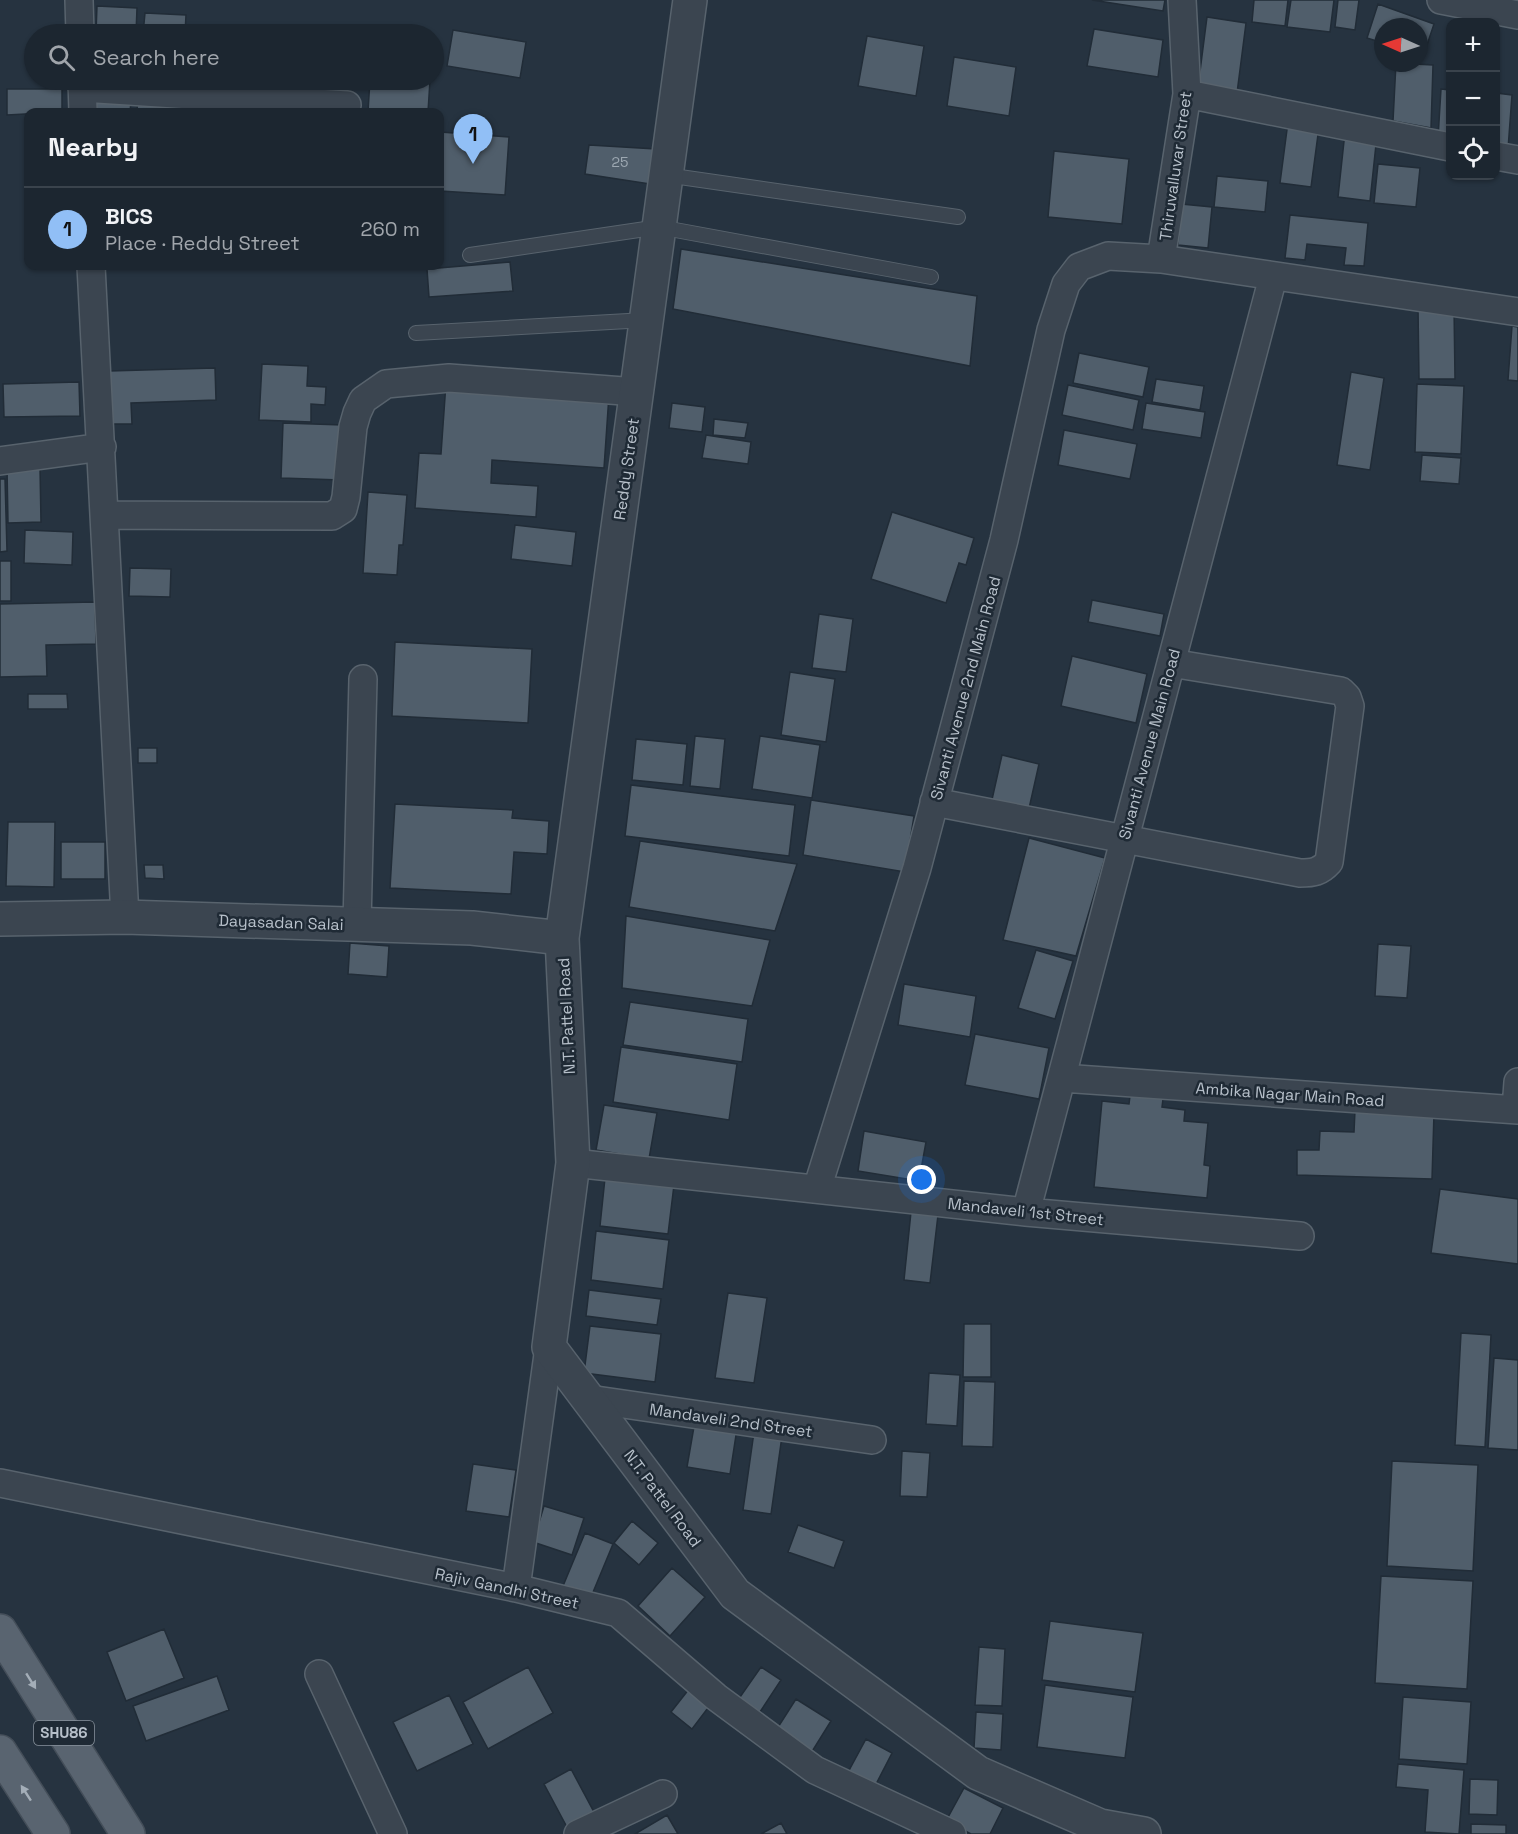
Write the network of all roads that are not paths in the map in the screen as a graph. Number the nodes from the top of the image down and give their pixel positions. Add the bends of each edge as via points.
1 (79, 0) edge
2 (690, 0) edge
3 (1182, 0) edge
4 (1441, 0) edge
5 (1518, 15) edge
6 (80, 24) edge
7 (82, 93) edge
8 (1187, 94) junction
9 (347, 105) dead end
10 (1446, 146) edge
11 (1500, 157) edge
12 (1518, 160) edge
13 (666, 175) junction
14 (958, 217) dead end
15 (659, 227) junction
16 (470, 255) dead end
17 (1161, 259) junction
18 (91, 270) edge
19 (931, 276) dead end
20 (1273, 277) junction
21 (1518, 312) edge
22 (646, 320) junction
23 (416, 333) dead end
24 (637, 392) junction
25 (102, 447) junction
26 (0, 461) edge
27 (105, 515) junction
28 (1171, 663) junction
29 (363, 679) dead end
30 (934, 802) junction
31 (1124, 839) junction
32 (125, 917) junction
33 (0, 919) edge
34 (357, 924) junction
35 (562, 938) junction
36 (1062, 1078) junction
37 (1518, 1082) edge
38 (1517, 1109) edge
39 (573, 1163) junction
40 (817, 1189) junction
41 (1026, 1212) junction
42 (1300, 1236) dead end
43 (549, 1347) junction
44 (589, 1400) junction
45 (872, 1440) dead end
46 (0, 1484) edge
47 (516, 1588) junction
48 (0, 1631) edge
49 (320, 1674) dead end
50 (2, 1758) edge
51 (663, 1794) dead end
52 (53, 1834) edge
53 (128, 1834) edge
54 (393, 1834) edge
55 (578, 1834) edge
56 (952, 1834) edge
57 (1144, 1834) edge

1 - 6 street
2 - 13 street, Reddy Street
3 - 8 street, Thiruvalluvar Street
4 - 5 street
7 - 9 street
8 - 10 street
8 - 17 street, Thiruvalluvar Street
11 - 12 street
13 - 14 lane
13 - 15 street, Reddy Street
15 - 16 lane
15 - 19 lane
15 - 22 street, Reddy Street
17 - 20 street, Sivanti Avenue 2nd Main Road
17 - 30 street, Sivanti Avenue 2nd Main Road via 1108,256 1079,267 1066,284 1051,330 1004,540
18 - 25 street
20 - 21 street, Sivanti Avenue 2nd Main Road
20 - 28 street, Sivanti Avenue Main Road
22 - 23 lane
22 - 24 street, Reddy Street
24 - 27 street via 449,378 386,384 363,400 357,413 346,497 343,509 332,516
24 - 35 street, Reddy Street
25 - 26 street
25 - 27 street
27 - 32 street
28 - 31 street, Sivanti Avenue Main Road
28 - 31 street via 1341,691 1347,697 1350,706 1329,862 1314,873 1300,873
29 - 34 street
30 - 31 street
30 - 40 street, Sivanti Avenue 2nd Main Road
31 - 36 street, Sivanti Avenue Main Road
32 - 33 street, Dayasadan Salai
32 - 34 street, Dayasadan Salai
34 - 35 street, Dayasadan Salai via 472,928
35 - 39 street, N.T. Pattel Road
36 - 38 street, Ambika Nagar Main Road
36 - 41 street, Sivanti Avenue Main Road
37 - 38 street
39 - 40 street, Mandaveli 1st Street
39 - 43 street, N.T. Pattel Road
40 - 41 street, Mandaveli 1st Street
41 - 42 street, Mandaveli 1st Street
43 - 44 street, N.T. Pattel Road
43 - 47 street
44 - 45 street, Mandaveli 2nd Street
44 - 57 street, N.T. Pattel Road via 735,1594 978,1773 1100,1826
46 - 47 street, Rajiv Gandhi Street
47 - 56 street, Rajiv Gandhi Street via 618,1613 716,1697 815,1770
48 -> 53 main road, SHU86
49 - 54 street
52 -> 50 main road
51 - 55 street

